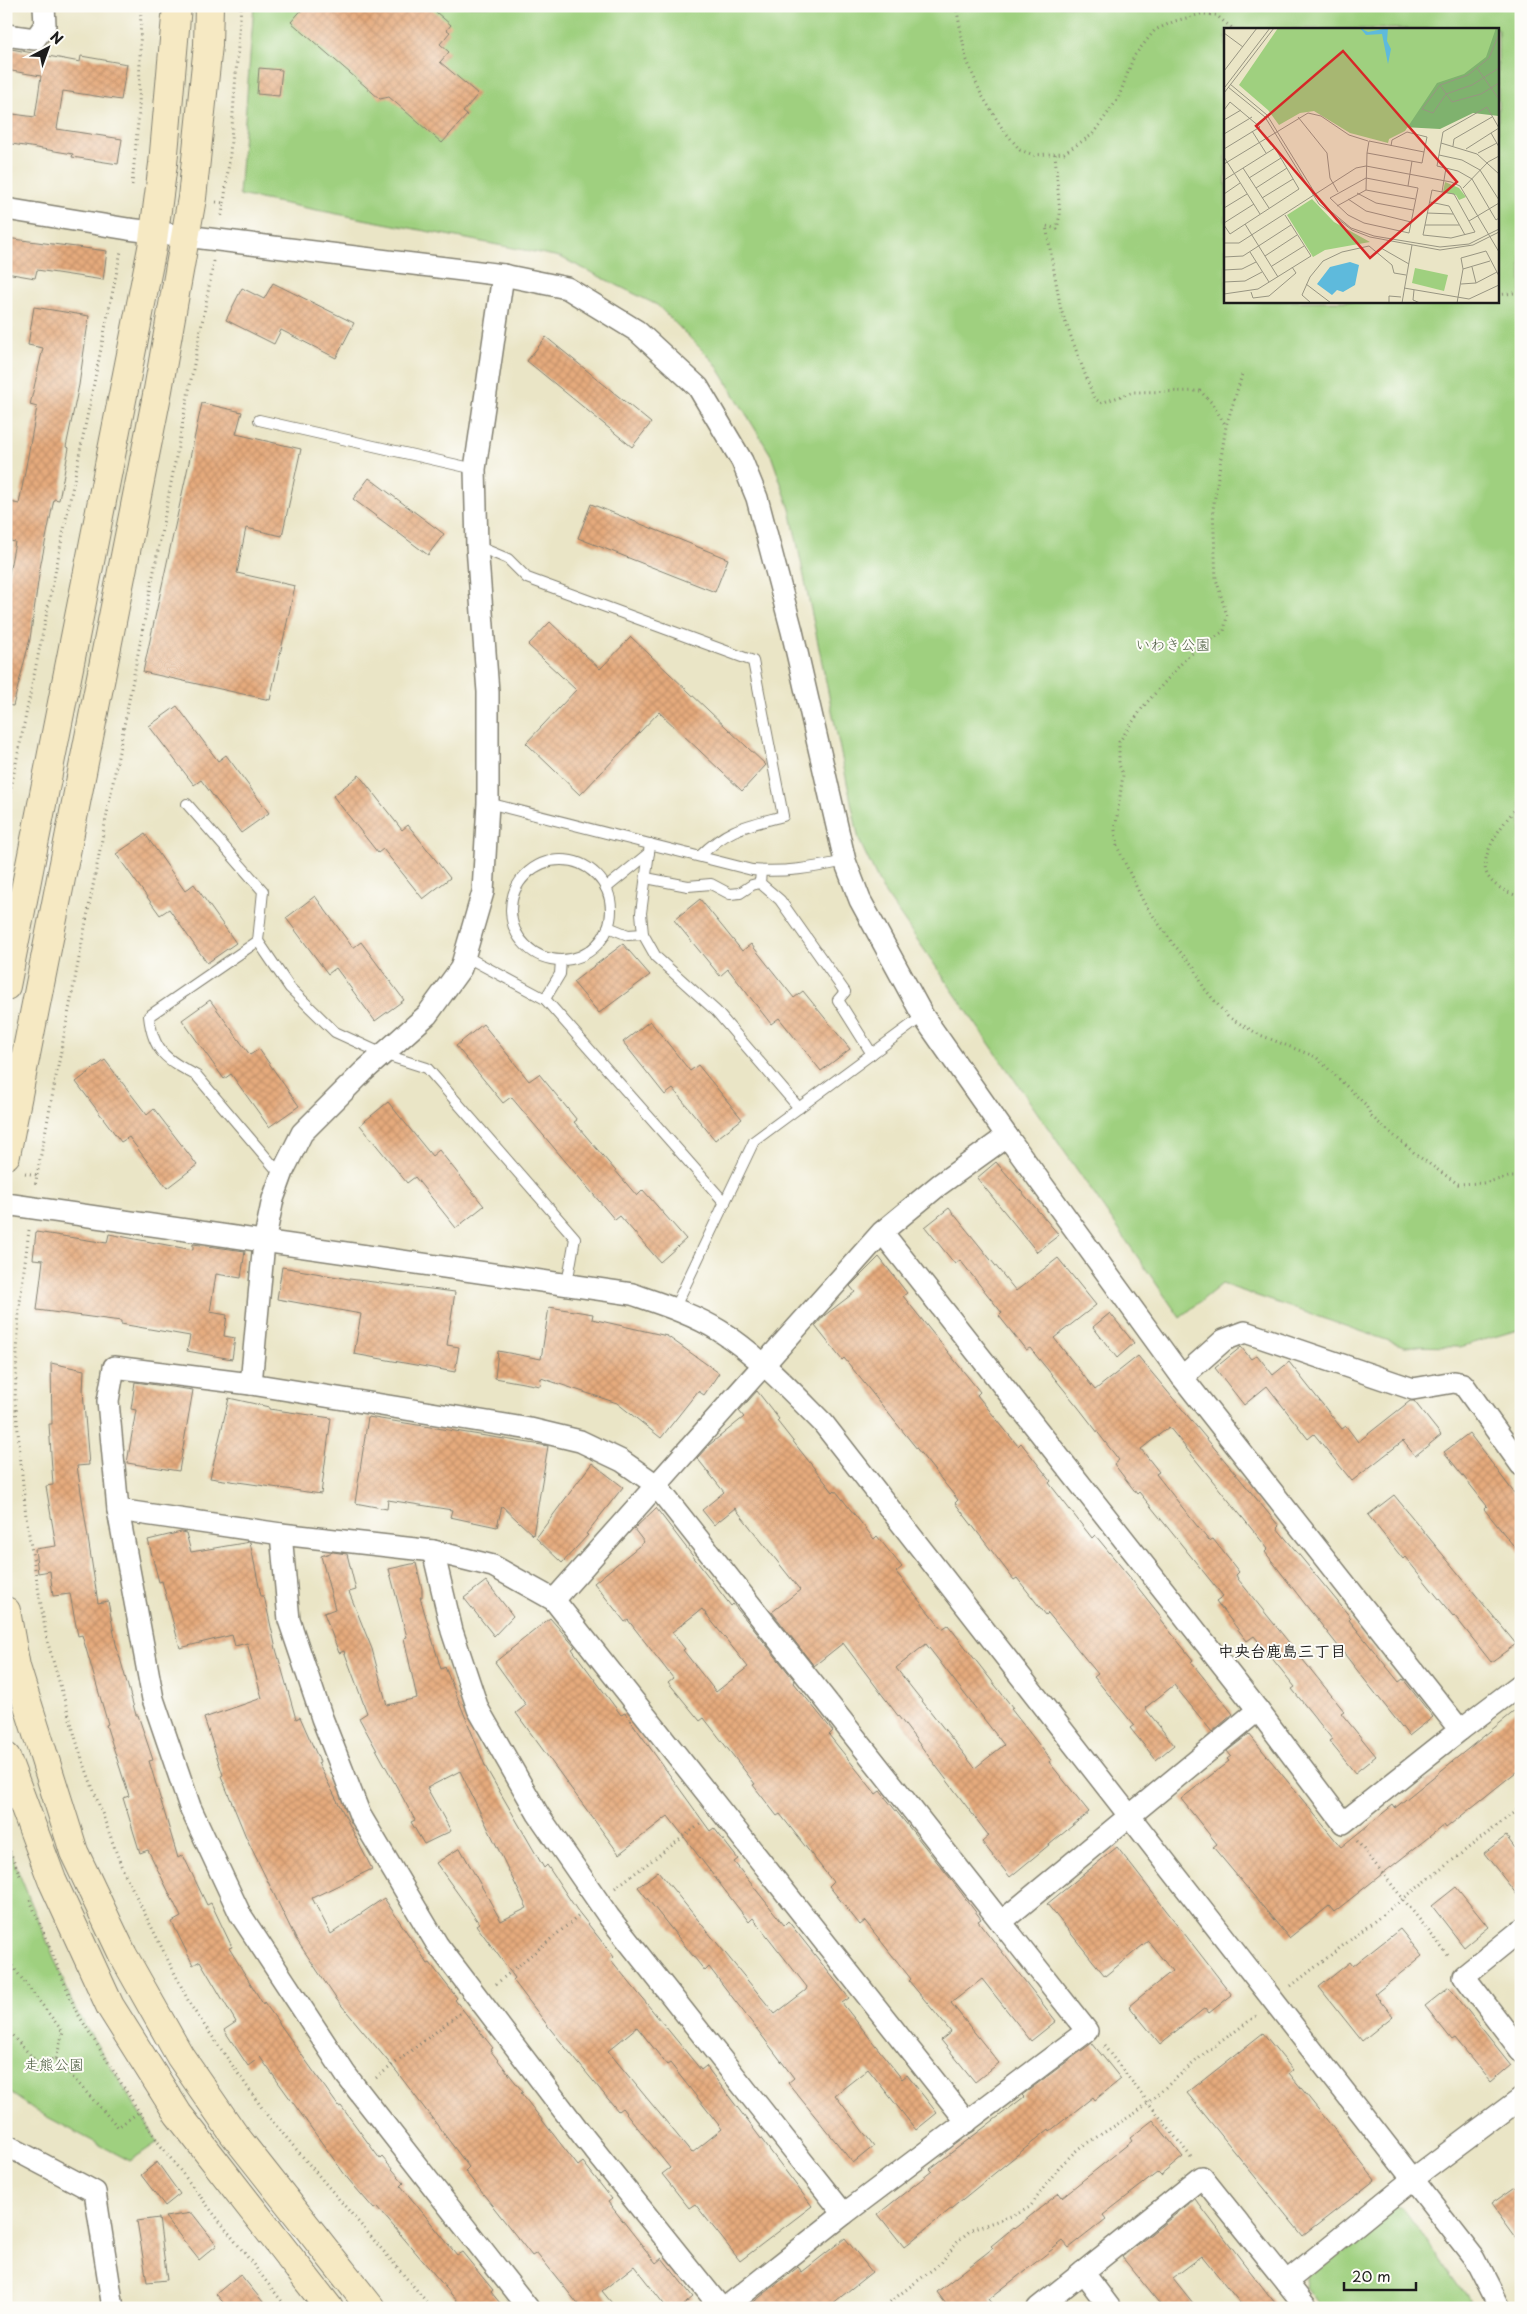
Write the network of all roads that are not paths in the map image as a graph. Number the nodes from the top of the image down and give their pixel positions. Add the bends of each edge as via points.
1 (44, 6) edge
2 (177, 6) edge
3 (209, 6) edge
4 (6, 35) edge
5 (6, 209) edge
6 (154, 232) junction
7 (185, 236) junction
8 (503, 275) junction
9 (259, 420) dead end
10 (476, 469) junction
11 (477, 546) junction
12 (488, 803) junction
13 (187, 804) dead end
14 (650, 848) junction
15 (700, 856) junction
16 (845, 861) junction
17 (761, 871) junction
18 (646, 878) junction
19 (760, 884) junction
20 (606, 888) junction
21 (608, 927) junction
22 (643, 934) junction
23 (258, 941) junction
24 (465, 956) junction
25 (561, 960) junction
26 (6, 986) edge
27 (545, 1000) junction
28 (923, 1016) junction
29 (383, 1054) junction
30 (872, 1054) junction
31 (799, 1108) junction
32 (1007, 1136) junction
33 (6, 1155) edge
34 (282, 1175) junction
35 (725, 1203) junction
36 (6, 1204) edge
37 (882, 1232) junction
38 (264, 1242) junction
39 (567, 1284) junction
40 (674, 1309) junction
41 (763, 1364) junction
42 (1182, 1377) junction
43 (251, 1384) junction
44 (1521, 1465) edge
45 (655, 1484) junction
46 (118, 1510) junction
47 (281, 1534) junction
48 (433, 1551) junction
49 (554, 1600) junction
50 (6, 1611) edge
51 (1521, 1684) edge
52 (1258, 1710) junction
53 (1460, 1730) junction
54 (6, 1757) edge
55 (1130, 1817) junction
56 (1001, 1922) junction
57 (1521, 1930) edge
58 (1521, 2051) edge
59 (1521, 2098) edge
60 (967, 2122) junction
61 (6, 2145) edge
62 (1413, 2179) junction
63 (844, 2214) junction
64 (1083, 2272) junction
65 (1286, 2282) junction
66 (113, 2308) edge
67 (329, 2308) edge
68 (371, 2308) edge
69 (528, 2308) edge
70 (721, 2308) edge
71 (725, 2308) edge
72 (1038, 2308) edge
73 (1110, 2308) edge
74 (1307, 2308) edge
75 (1500, 2308) edge

1 - 4 street via 45,25 35,39
2 - 6 street
3 - 7 street via 208,45
5 - 6 street
6 - 7 street
6 - 26 street
7 - 8 street
7 - 33 street via 158,390
8 - 10 street
8 - 16 street via 567,288 637,331 698,387 742,460 757,498 792,632
9 - 10 lane
10 - 11 street
11 - 12 street via 488,692
11 - 15 lane via 508,559 527,578 753,661 783,816 742,827 717,838
12 - 14 lane
12 - 24 street via 483,892
13 - 23 lane via 263,891
14 - 15 lane
14 - 18 lane
14 - 20 lane
15 - 17 lane
16 - 17 lane via 804,870
16 - 28 street via 860,900
17 - 19 lane
18 - 19 lane via 688,886 711,884 730,894
18 - 22 lane via 641,912
19 - 30 lane via 780,900 845,992 838,1000
20 - 21 lane via 611,901
20 - 25 lane via 590,869 571,861 551,861 533,868 519,882 511,901 512,920 519,939 534,952 552,960
21 - 22 lane via 628,935
21 - 25 lane via 603,939 590,952 572,960
22 - 31 lane via 656,957 716,1011
23 - 29 lane via 290,988 335,1032
23 - 34 lane via 150,1016 156,1047 181,1068 197,1076
24 - 27 lane
24 - 29 street via 461,968 427,1015
25 - 27 lane via 560,974
27 - 35 lane
28 - 30 lane
28 - 32 street
29 - 34 street via 302,1133
29 - 39 lane via 427,1068 576,1238
30 - 31 lane
31 - 35 lane via 754,1141
32 - 37 street via 939,1185
32 - 42 street
34 - 38 street via 273,1198
35 - 40 lane
36 - 38 street
37 - 41 street
37 - 52 street
38 - 39 street
38 - 43 street
39 - 40 street via 632,1294
40 - 41 street via 719,1331
41 - 45 street
41 - 55 street via 823,1423
42 - 44 street via 1224,1340 1245,1332 1414,1389 1454,1382 1463,1384
42 - 53 street
43 - 45 street via 530,1428 580,1441 622,1461
43 - 46 street via 114,1367 108,1401
45 - 49 street
45 - 56 street
46 - 47 street
46 - 69 street via 153,1699 190,1806 240,1914 359,2091
47 - 48 street
47 - 70 street via 289,1620 322,1718 360,1815 437,1944 583,2136
48 - 49 street via 493,1566
48 - 63 street via 452,1631 478,1709 538,1814 598,1900
49 - 60 street
50 - 68 street via 16,1667 74,1852 123,1955 180,2056 227,2125
51 - 53 street
52 - 53 street via 1343,1823
52 - 55 street
54 - 67 street via 52,1880 110,2006 178,2114
55 - 56 street
55 - 62 street
56 - 60 street via 1088,2031
57 - 58 street via 1464,1976
59 - 62 street
60 - 63 street
61 - 66 street via 95,2192
62 - 65 street
62 - 75 street via 1475,2259
63 - 71 street
64 - 65 street via 1202,2177
64 - 72 street
64 - 73 street
65 - 74 street

